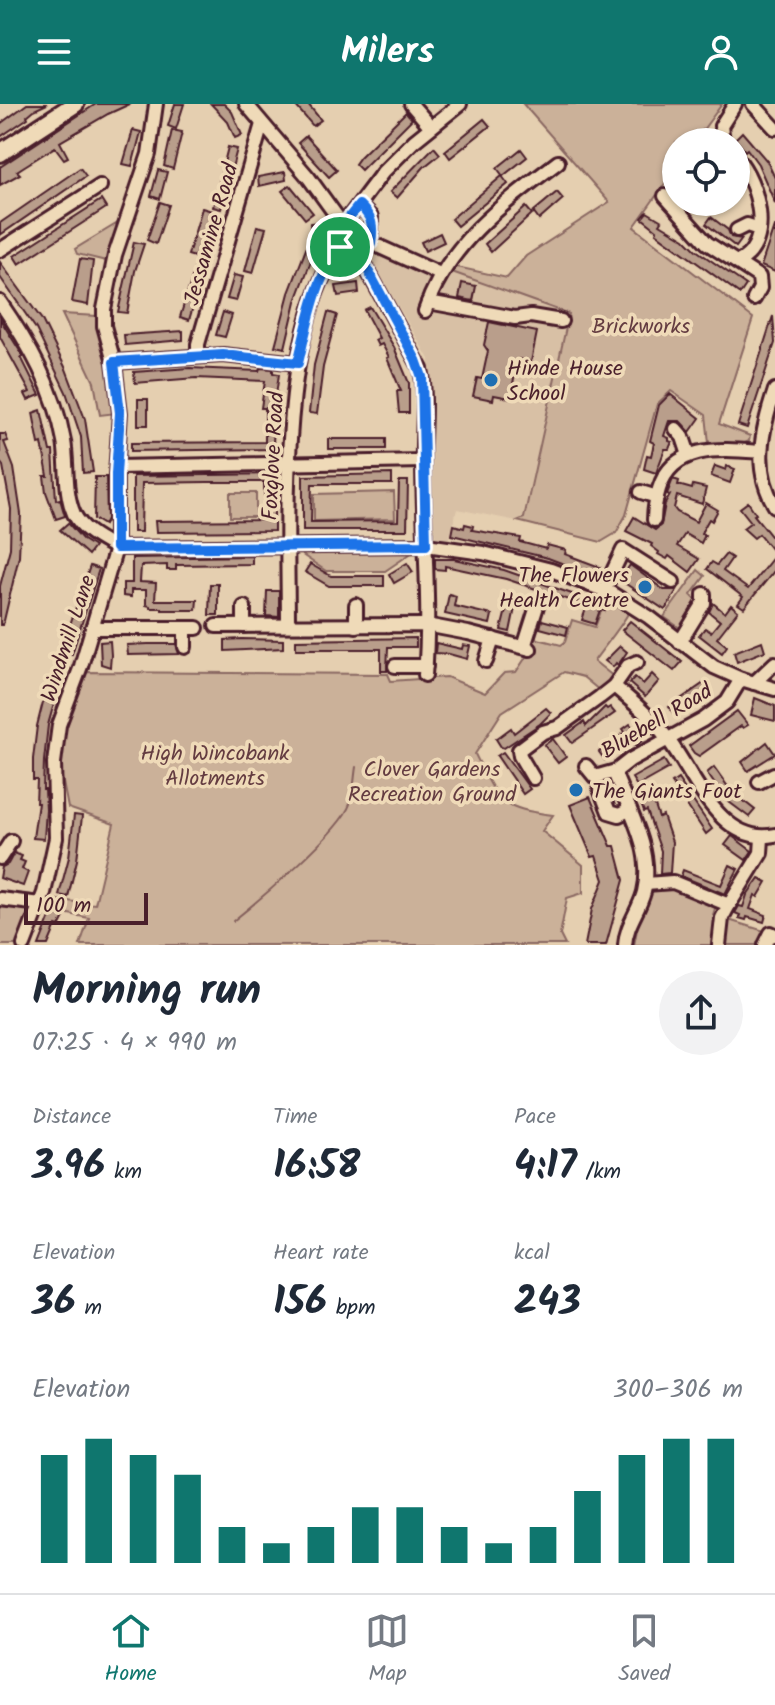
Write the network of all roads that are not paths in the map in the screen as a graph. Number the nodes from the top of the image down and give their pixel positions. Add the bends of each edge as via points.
1 (75, 104) edge
2 (156, 104) edge
3 (246, 104) edge
4 (411, 104) edge
5 (460, 104) edge
6 (735, 104) edge
7 (753, 104) edge
8 (262, 124) junction
9 (431, 127) junction
10 (721, 128) edge
11 (775, 128) edge
12 (0, 153) edge
13 (558, 162) dead end
14 (750, 178) edge
15 (100, 186) dead end
16 (359, 205) junction
17 (683, 216) edge
18 (343, 225) junction
19 (759, 229) junction
20 (737, 230) dead end
21 (353, 242) junction
22 (371, 243) junction
23 (0, 250) edge
24 (738, 262) junction
25 (440, 274) junction
26 (754, 299) dead end
27 (0, 302) edge
28 (561, 321) dead end
29 (198, 355) junction
30 (114, 362) junction
31 (298, 363) junction
32 (775, 390) edge
33 (772, 413) edge
34 (676, 429) dead end
35 (761, 452) junction
36 (689, 455) junction
37 (423, 461) junction
38 (289, 465) junction
39 (117, 467) junction
40 (641, 492) dead end
41 (657, 497) junction
42 (775, 506) edge
43 (654, 520) dead end
44 (288, 545) junction
45 (426, 545) junction
46 (116, 548) junction
47 (673, 582) dead end
48 (604, 590) junction
49 (704, 594) dead end
50 (538, 603) dead end
51 (356, 605) dead end
52 (244, 607) dead end
53 (288, 625) junction
54 (426, 625) junction
55 (216, 626) dead end
56 (244, 626) junction
57 (356, 626) junction
58 (92, 628) junction
59 (493, 639) junction
60 (680, 642) junction
61 (185, 647) dead end
62 (486, 661) dead end
63 (637, 662) dead end
64 (775, 663) edge
65 (395, 666) dead end
66 (747, 681) junction
67 (614, 686) junction
68 (775, 689) edge
69 (668, 739) junction
70 (586, 766) dead end
71 (616, 771) junction
72 (772, 771) edge
73 (533, 778) dead end
74 (759, 782) dead end
75 (600, 789) dead end
76 (624, 813) junction
77 (624, 831) dead end
78 (769, 836) edge
79 (11, 841) dead end
80 (0, 858) edge
81 (646, 884) junction
82 (0, 899) edge
83 (40, 904) junction
84 (729, 905) junction
85 (24, 945) edge
86 (625, 945) edge
87 (719, 945) edge

1 - 12 main road
2 - 30 street, Windmill Lane via 149,154 115,255 104,309
3 - 8 street
4 - 9 street
5 - 9 street
6 - 10 street
7 - 11 street
8 - 18 street via 279,134
8 - 29 street, Jessamine Road
9 - 16 street via 383,172
13 - 25 street via 473,232
14 - 19 street
15 - 23 street
16 - 18 street
16 - 22 street via 371,217
17 - 24 street via 707,243
18 - 21 street
19 - 20 street via 747,225
19 - 24 street via 751,250
21 - 22 street
21 - 31 street, Foxglove Road via 331,259 324,273
21 - 37 street via 421,369
22 - 25 street
24 - 26 street via 759,277
25 - 28 street via 426,306
27 - 46 street via 51,393 74,513 80,524
29 - 30 street
29 - 31 street
30 - 39 street, Windmill Lane via 120,413
31 - 38 street, Foxglove Road
32 - 33 street
33 - 35 street
34 - 36 street
35 - 36 street
35 - 42 street via 763,476
36 - 41 street via 667,471
37 - 38 street
37 - 45 street
38 - 39 street
38 - 44 street, Foxglove Road
39 - 46 street, Windmill Lane
40 - 41 street
41 - 43 street
44 - 45 street
44 - 46 street
44 - 53 street, Foxglove Road
45 - 48 street via 514,560
45 - 54 street
46 - 58 street, Windmill Lane
47 - 48 street via 623,550
48 - 60 street
49 - 60 street via 704,603
50 - 59 street via 527,648
51 - 57 street
52 - 56 street
53 - 56 street
53 - 57 street
54 - 57 street
54 - 59 street
54 - 65 street via 426,671
55 - 56 street
58 - 61 street via 191,628
58 - 83 street, Windmill Lane via 59,725 56,838
59 - 62 street
60 - 66 street via 714,667
63 - 67 street
64 - 66 street, Bluebell Road
66 - 68 street
66 - 69 street, Bluebell Road via 727,702
67 - 69 street
67 - 73 street via 519,750
69 - 71 street, Bluebell Road
69 - 78 street via 720,815 732,825
70 - 71 street, Bluebell Road via 595,777
71 - 76 street
72 - 74 street
75 - 76 street via 609,812
76 - 77 street
76 - 81 street via 644,848
78 - 84 street
79 - 80 street
81 - 84 street via 673,882
81 - 86 street
82 - 83 street
83 - 85 street, Windmill Lane
84 - 87 street

